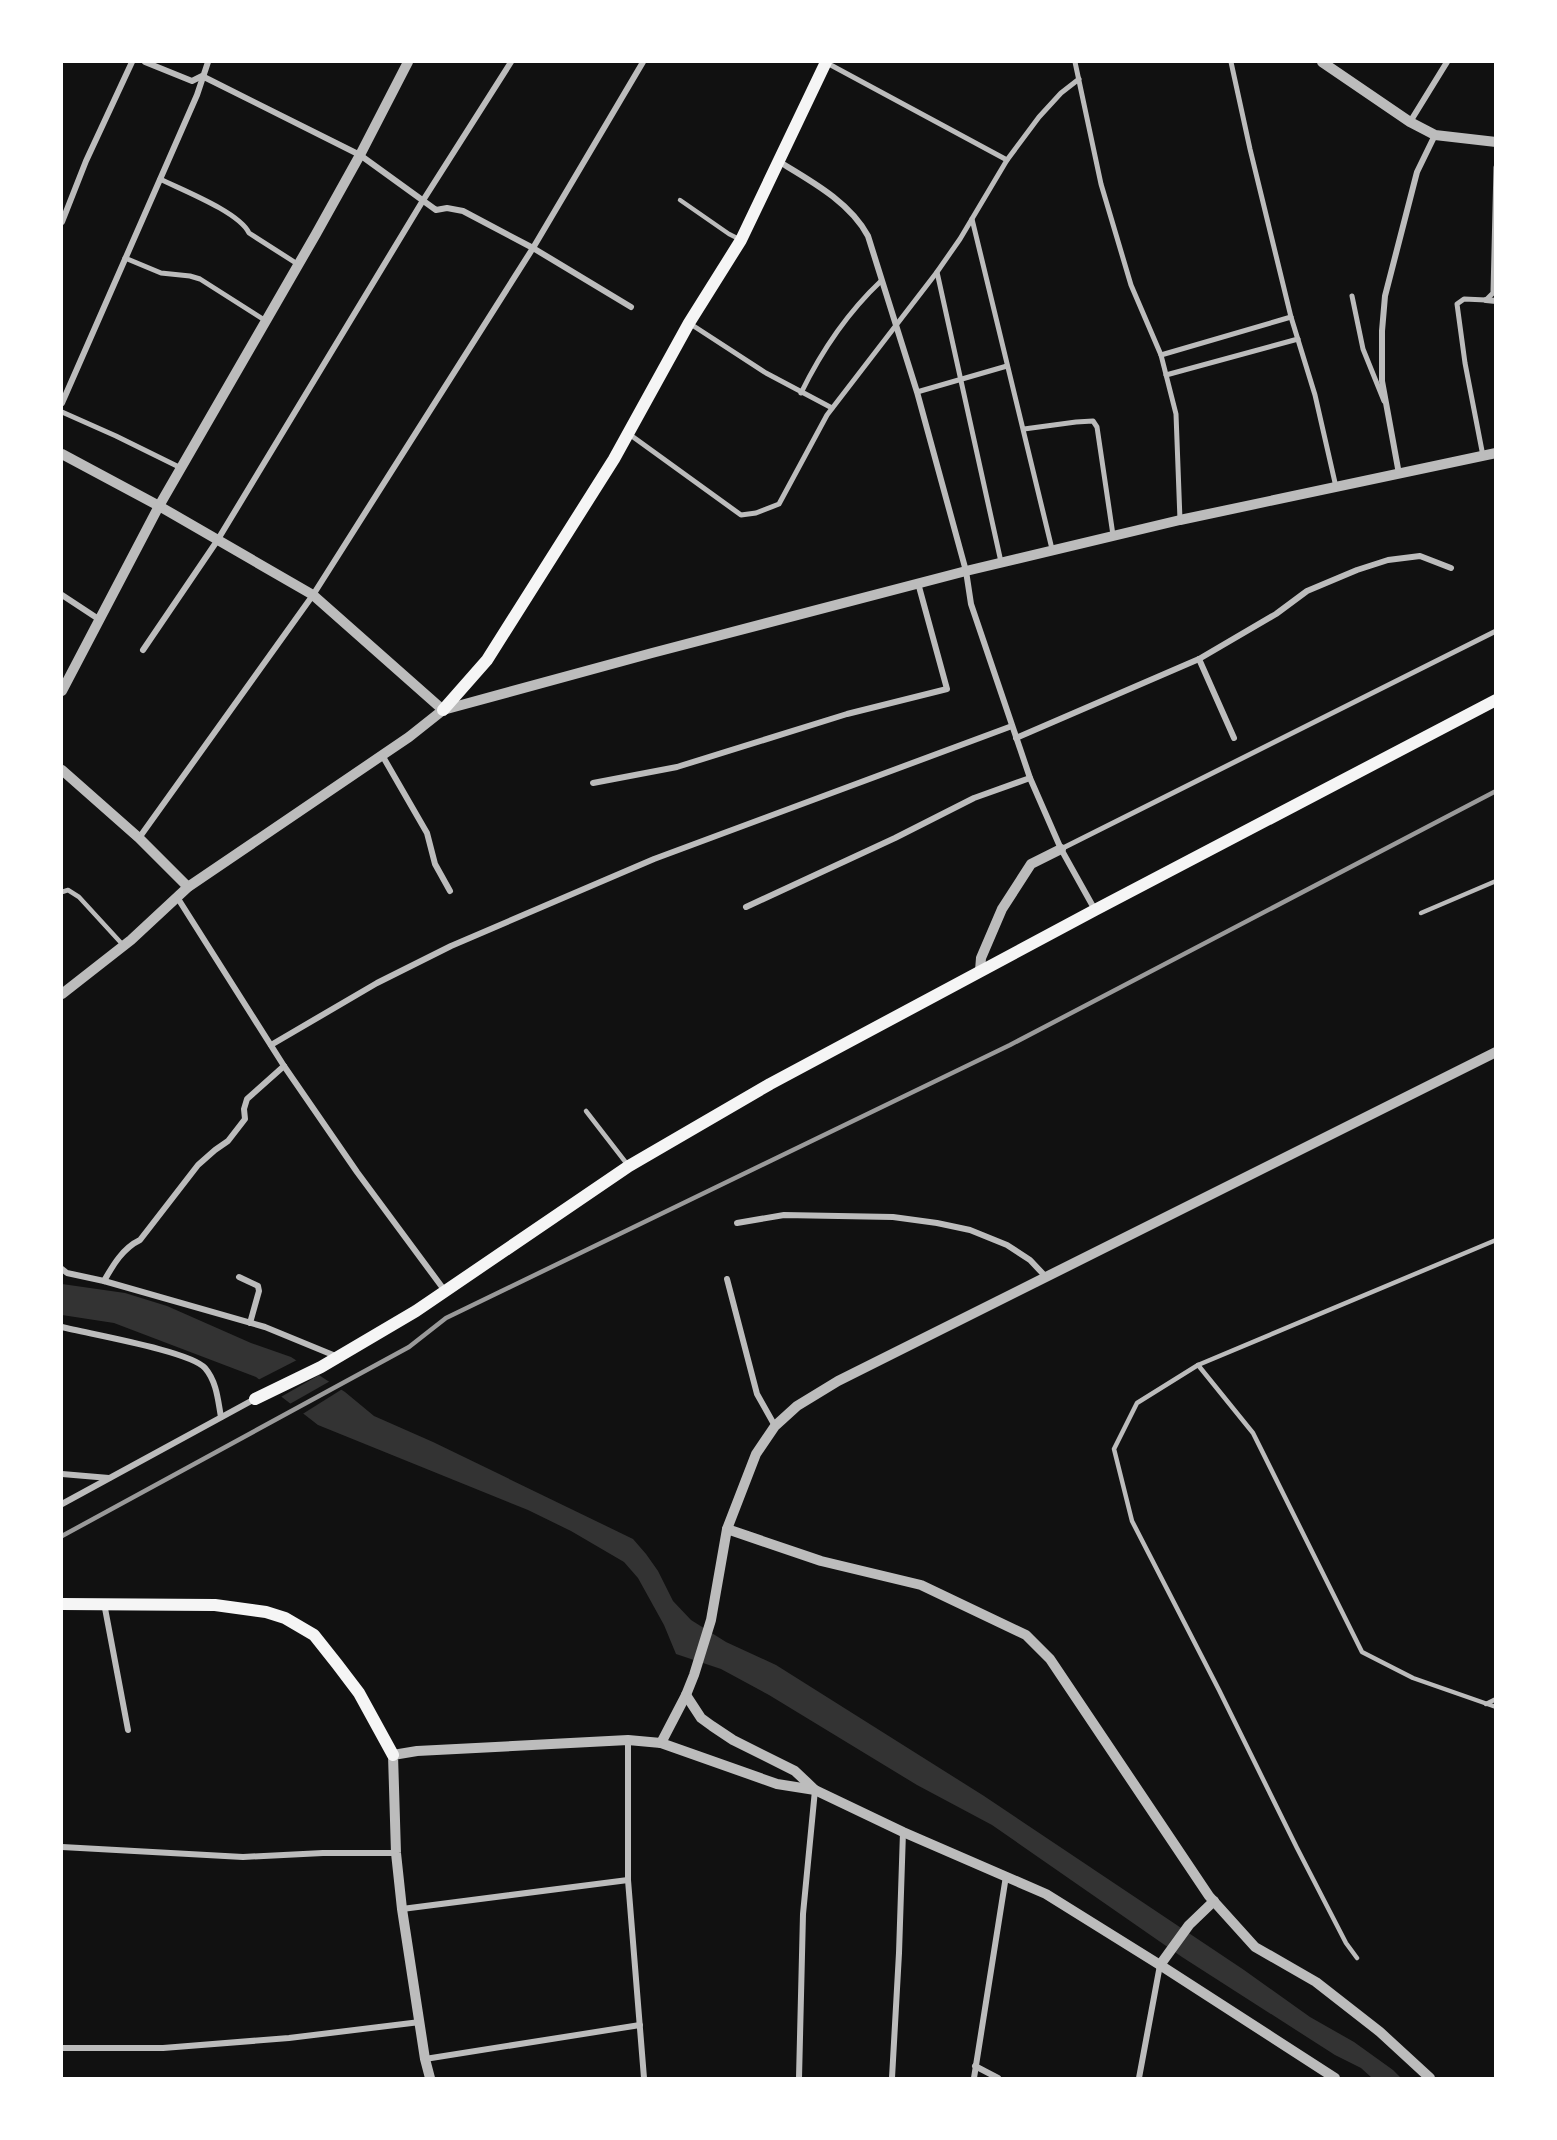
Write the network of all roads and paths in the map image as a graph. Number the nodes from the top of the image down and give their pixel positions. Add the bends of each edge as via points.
1 (132, 62) edge
2 (145, 62) edge
3 (208, 62) edge
4 (408, 62) edge
5 (511, 62) edge
6 (643, 62) edge
7 (826, 62) edge
8 (1075, 62) edge
9 (1231, 62) edge
10 (1325, 62) edge
11 (1447, 62) edge
12 (202, 76) junction
13 (1079, 79) junction
14 (1410, 122) junction
15 (1435, 135) junction
16 (1496, 142) edge
17 (360, 155) junction
18 (1007, 160) junction
19 (778, 161) junction
20 (1496, 167) edge
21 (160, 179) junction
22 (680, 200) dead end
23 (422, 202) junction
24 (972, 219) junction
25 (62, 222) edge
26 (741, 240) junction
27 (533, 248) junction
28 (125, 258) junction
29 (299, 265) junction
30 (937, 272) junction
31 (881, 281) junction
32 (1352, 296) dead end
33 (1486, 300) junction
34 (1496, 301) edge
35 (631, 307) dead end
36 (1291, 317) junction
37 (266, 321) junction
38 (689, 323) junction
39 (895, 325) junction
40 (1298, 339) junction
41 (1161, 355) junction
42 (1007, 366) junction
43 (1166, 375) junction
44 (960, 379) junction
45 (917, 392) junction
46 (801, 393) junction
47 (62, 403) edge
48 (1386, 405) junction
49 (832, 408) junction
50 (62, 412) edge
51 (1024, 429) junction
52 (628, 433) junction
53 (1496, 453) edge
54 (62, 454) edge
55 (1483, 456) junction
56 (181, 468) junction
57 (1399, 474) junction
58 (1336, 487) junction
59 (159, 506) junction
60 (1180, 520) junction
61 (1113, 535) junction
62 (217, 541) junction
63 (1052, 549) junction
64 (1001, 562) junction
65 (1451, 568) dead end
66 (966, 571) junction
67 (918, 583) junction
68 (62, 595) edge
69 (313, 595) junction
70 (100, 620) junction
71 (1496, 631) edge
72 (143, 650) dead end
73 (1199, 659) junction
74 (62, 691) edge
75 (1496, 700) edge
76 (443, 710) junction
77 (1012, 726) junction
78 (1016, 738) junction
79 (1234, 738) dead end
80 (382, 755) junction
81 (62, 770) edge
82 (1030, 778) junction
83 (593, 783) dead end
84 (139, 838) junction
85 (1062, 849) junction
86 (1496, 880) edge
87 (188, 887) junction
88 (450, 891) dead end
89 (62, 892) edge
90 (176, 898) junction
91 (746, 907) dead end
92 (1095, 910) junction
93 (1421, 913) dead end
94 (123, 945) junction
95 (981, 971) junction
96 (62, 994) edge
97 (270, 1045) junction
98 (1496, 1052) edge
99 (284, 1066) junction
100 (586, 1111) dead end
101 (629, 1166) junction
102 (737, 1223) dead end
103 (1496, 1240) edge
104 (62, 1269) edge
105 (239, 1277) dead end
106 (1047, 1277) junction
107 (727, 1280) dead end
108 (104, 1281) junction
109 (445, 1291) junction
110 (250, 1323) junction
111 (62, 1327) edge
112 (338, 1357) junction
113 (1198, 1365) junction
114 (255, 1399) joint
115 (221, 1417) junction
116 (775, 1426) junction
117 (62, 1474) edge
118 (110, 1478) junction
119 (62, 1504) edge
120 (727, 1528) junction
121 (104, 1603) junction
122 (62, 1604) edge
123 (686, 1695) junction
124 (1496, 1699) edge
125 (1486, 1704) junction
126 (1496, 1707) edge
127 (128, 1730) dead end
128 (628, 1740) junction
129 (661, 1743) junction
130 (393, 1755) junction
131 (815, 1790) junction
132 (903, 1832) junction
133 (62, 1847) edge
134 (396, 1853) junction
135 (1006, 1875) junction
136 (628, 1880) junction
137 (1214, 1901) junction
138 (402, 1909) junction
139 (1357, 1958) dead end
140 (1160, 1965) junction
141 (420, 2022) junction
142 (640, 2025) junction
143 (62, 2048) edge
144 (425, 2059) junction
145 (975, 2066) junction
146 (430, 2079) edge
147 (644, 2079) edge
148 (799, 2079) edge
149 (892, 2079) edge
150 (974, 2079) edge
151 (998, 2079) edge
152 (1139, 2079) edge
153 (1335, 2079) edge
154 (1430, 2079) edge

1 - 25 street
2 - 12 street via 192,81
3 - 12 street
4 - 17 street
5 - 23 street
6 - 27 street
7 - 18 street
7 - 19 main road
8 - 13 street
9 - 36 street
10 - 14 street
11 - 14 street
12 - 17 street
12 - 21 street
13 - 18 street via 1060,93
13 - 41 street via 1101,184 1131,285
14 - 15 street
15 - 16 street
15 - 48 street via 1417,172 1385,296 1382,381
17 - 23 street
17 - 29 street
18 - 24 street
19 - 26 main road
19 - 31 street via 807,178 861,223
20 - 33 street via 1493,293
21 - 28 street
21 - 29 street via 227,213 246,226 249,233
22 - 26 lane
23 - 27 street via 436,210 463,211
23 - 62 street
24 - 30 street
24 - 42 street
26 - 38 main road
27 - 35 street
27 - 69 street
28 - 37 street via 161,273 200,279
28 - 47 street
29 - 37 street
30 - 39 street
30 - 44 street
31 - 39 street
31 - 46 street via 836,333
32 - 48 street via 1363,349
33 - 34 street
33 - 55 street via 1464,299 1457,304
36 - 40 street
36 - 41 street
37 - 56 street
38 - 46 street
38 - 52 main road
39 - 45 street
39 - 49 street
40 - 43 street
40 - 58 street
41 - 43 street
42 - 44 street
42 - 51 street
43 - 60 street via 1176,414
44 - 45 street
44 - 64 street
45 - 66 street
46 - 49 street
48 - 57 street
49 - 52 street via 779,504 741,515
50 - 56 street
51 - 61 street via 1093,421
51 - 63 street
52 - 76 main road via 487,660
53 - 55 street
54 - 59 street
55 - 57 street
56 - 59 street
57 - 58 street
58 - 60 street
59 - 62 street
59 - 70 street
60 - 61 street
61 - 63 street
62 - 69 street
62 - 72 street
63 - 64 street
64 - 66 street
65 - 73 street via 1420,556 1388,560 1357,570 1307,591
66 - 67 street
66 - 77 street via 971,604
67 - 76 street
67 - 83 street via 946,689 847,714 677,767
68 - 70 street
69 - 76 street
69 - 84 street
70 - 74 street
71 - 85 street
73 - 78 street
73 - 79 street
75 - 92 main road
76 - 80 street
77 - 78 street
77 - 97 street via 654,859 451,946 377,982
78 - 82 street
80 - 87 street
80 - 88 street via 427,834 435,864
81 - 84 street
82 - 85 street
82 - 91 street via 974,798
84 - 87 street
85 - 92 street
85 - 95 street via 1031,864 1002,909 981,958
86 - 93 lane
87 - 90 street
89 - 94 lane via 68,890 79,897
90 - 94 street
90 - 97 street
92 - 95 main road
94 - 96 street
95 - 101 main road via 770,1083
97 - 99 street
98 - 106 street
99 - 108 street via 248,1098 244,1119 228,1141 198,1165
99 - 109 street
100 - 101 lane
101 - 109 main road
102 - 106 street via 784,1215 842,1215 937,1223 970,1230 1006,1245
103 - 113 lane
104 - 108 street
105 - 110 street via 258,1286
106 - 116 street via 838,1381 797,1406
107 - 116 street via 757,1394
108 - 110 street
109 - 112 main road
110 - 112 street
111 - 115 street via 196,1361 213,1382
112 - 114 main road
113 - 125 lane via 1254,1433 1362,1652 1413,1678
113 - 139 lane via 1137,1403 1114,1449 1132,1521
114 - 115 street
115 - 118 street
116 - 120 street via 756,1454
117 - 118 street
118 - 119 street
120 - 123 street via 711,1620
120 - 137 street via 821,1561 921,1585 1026,1635 1050,1659
121 - 122 main road
121 - 127 street
121 - 130 main road via 214,1605 266,1612 297,1624 314,1635 359,1693
123 - 129 street
123 - 131 street via 701,1718 733,1740 795,1771
124 - 125 lane
125 - 126 lane
128 - 129 street
128 - 130 street
128 - 136 street
129 - 131 street via 777,1784
130 - 134 street
131 - 132 street
131 - 148 street via 803,1914
132 - 135 street
132 - 149 street
133 - 134 street via 243,1857
134 - 138 street
135 - 140 street via 1046,1894
135 - 145 street
136 - 138 street
136 - 142 street
137 - 140 street via 1187,1928
137 - 154 street via 1256,1947 1316,1982 1380,2032
138 - 141 street
140 - 152 street
140 - 153 street
141 - 143 street via 163,2048
141 - 144 street
142 - 144 street
142 - 147 street
144 - 146 street
145 - 150 street
145 - 151 street

